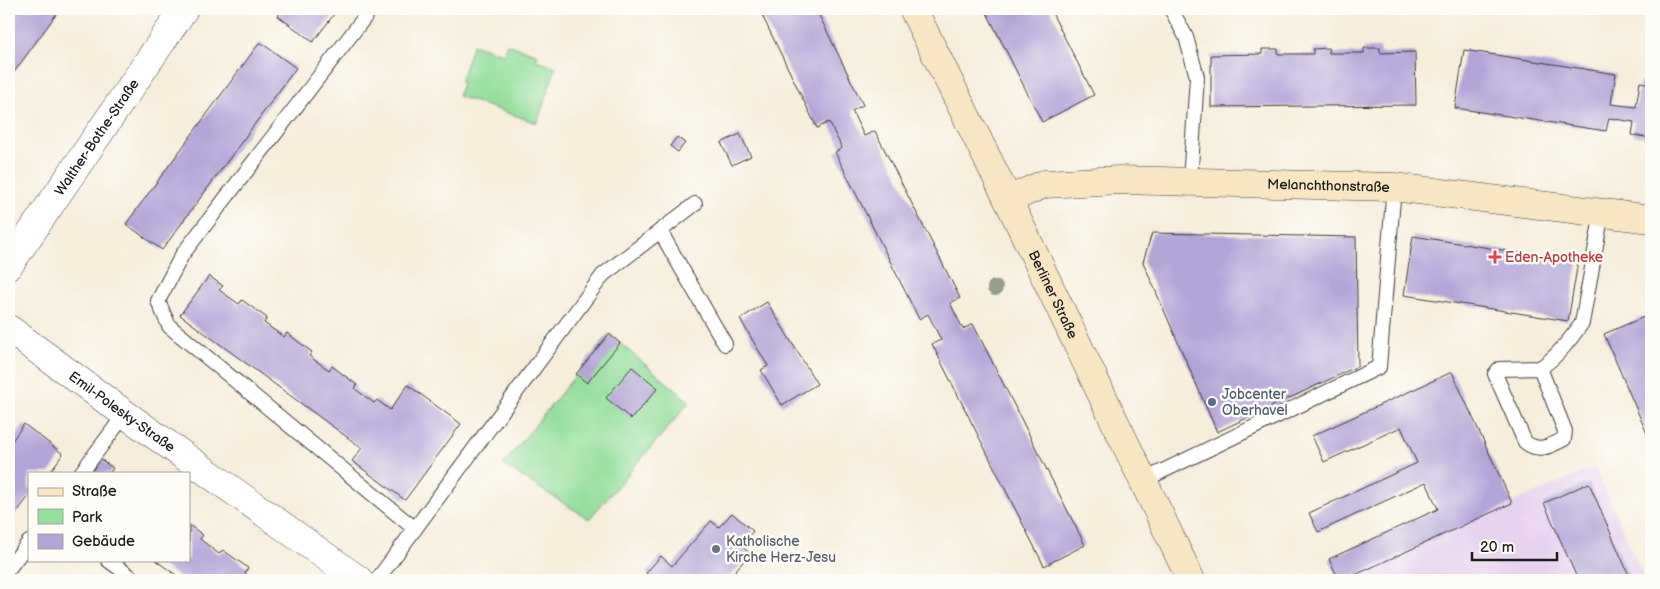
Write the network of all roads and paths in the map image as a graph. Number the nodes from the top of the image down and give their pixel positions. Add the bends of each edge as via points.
1 (184, 9) edge
2 (371, 9) edge
3 (913, 9) edge
4 (1171, 9) edge
5 (1190, 182) junction
6 (1394, 188) junction
7 (1008, 200) junction
8 (695, 204) dead end
9 (1602, 212) junction
10 (1651, 219) edge
11 (660, 231) junction
12 (9, 265) edge
13 (9, 329) edge
14 (725, 344) dead end
15 (1540, 368) junction
16 (125, 414) junction
17 (82, 472) edge
18 (1142, 481) junction
19 (415, 529) junction
20 (28, 543) edge
21 (111, 562) edge
22 (9, 568) edge
23 (135, 580) edge
24 (359, 580) edge
25 (377, 580) edge
26 (1191, 580) edge

1 - 12 street, Walther-Bothe-Straße
2 - 19 lane via 182,255 158,301 169,326
3 - 7 street, Berliner Straße
4 - 5 lane via 1186,37 1197,77
5 - 6 street, Melanchthonstraße
5 - 7 street, Melanchthonstraße via 1119,180 1044,184
6 - 9 street, Melanchthonstraße
6 - 18 lane via 1379,367
7 - 18 street, Berliner Straße
8 - 11 lane
9 - 10 street, Melanchthonstraße
9 - 15 lane via 1582,323 1572,338
11 - 14 lane
11 - 19 lane via 603,275
13 - 16 street, Emil-Polesky-Straße
15 - 15 lane via 1565,431 1564,439 1544,449 1531,447 1525,442 1495,374 1499,369
16 - 17 lane
16 - 24 street, Emil-Polesky-Straße
18 - 26 street, Berliner Straße
19 - 25 lane
20 - 22 lane
21 - 23 lane

